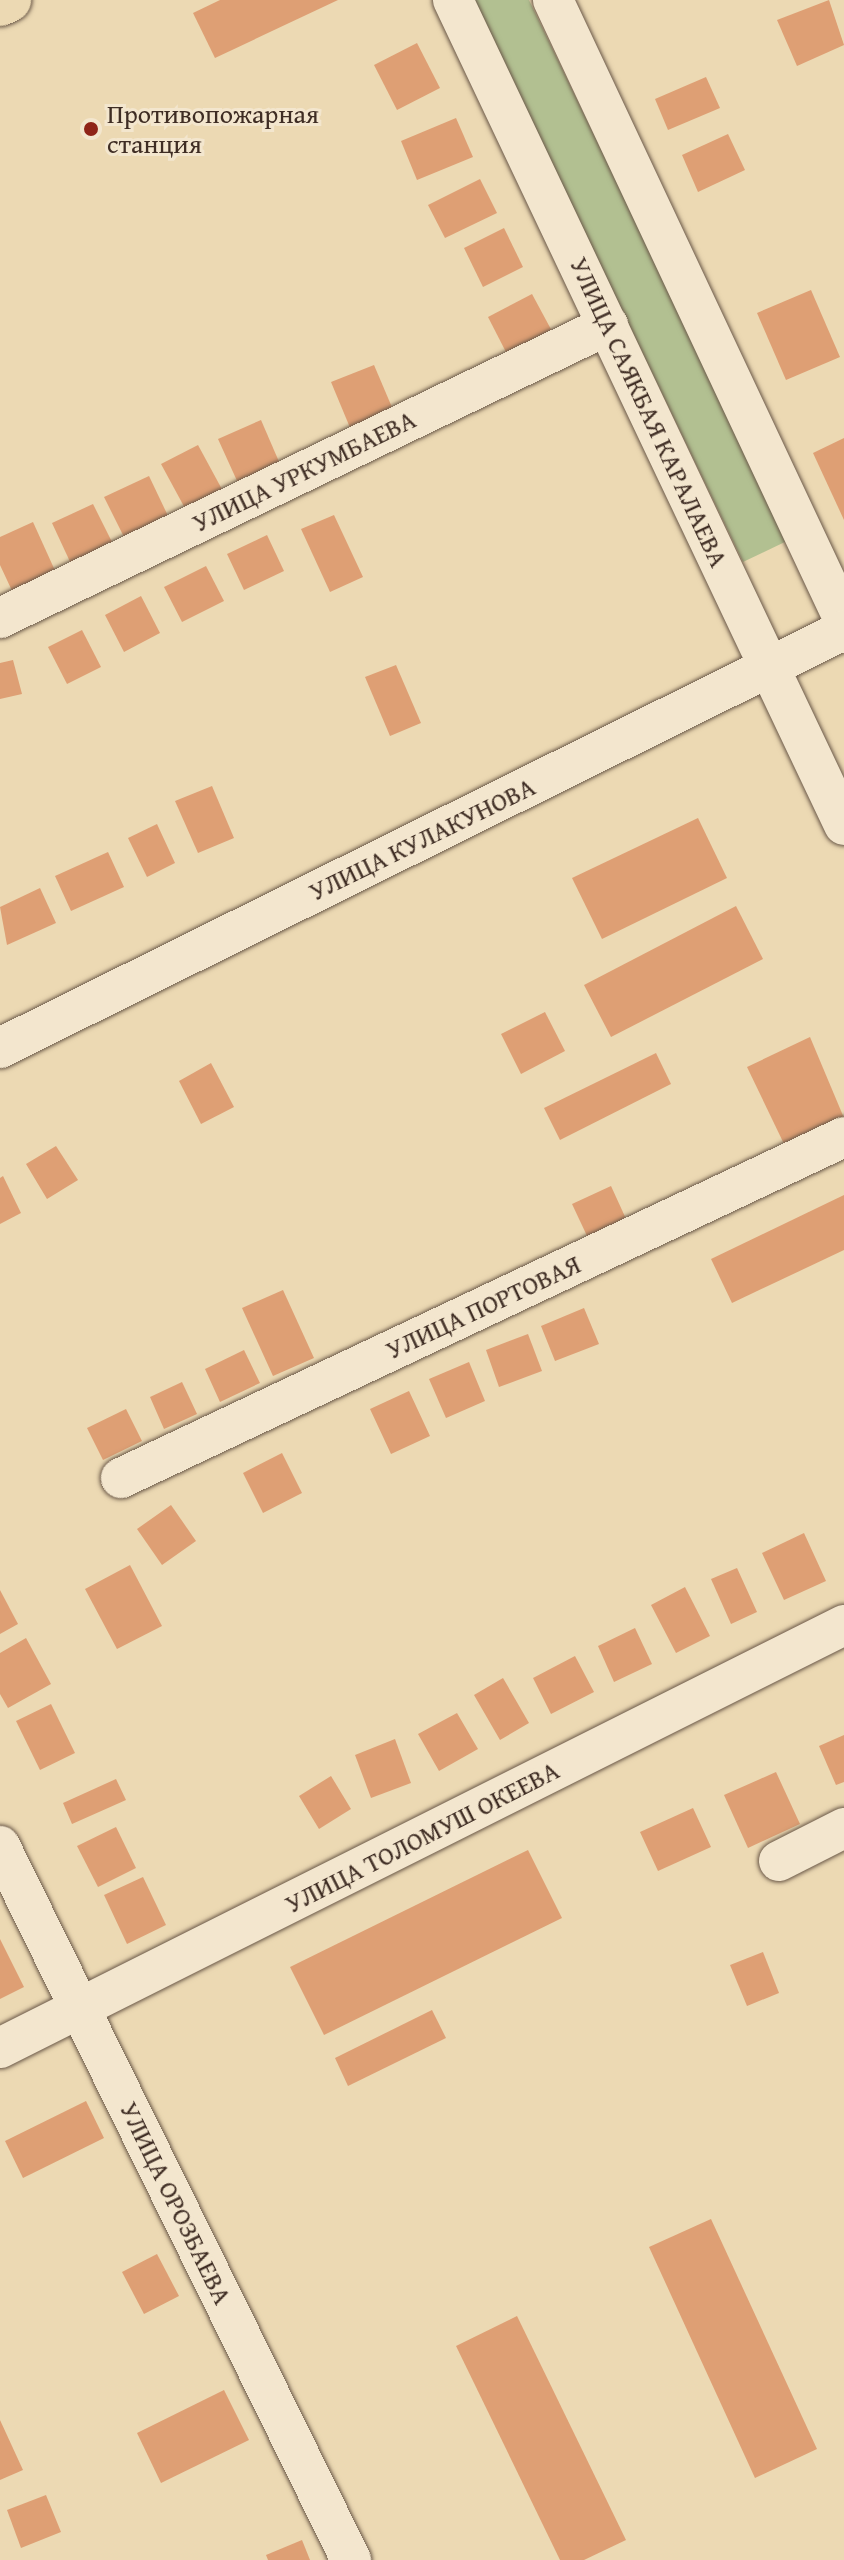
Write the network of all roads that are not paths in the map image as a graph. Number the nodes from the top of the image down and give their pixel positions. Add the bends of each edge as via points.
1 (9, 0) edge
2 (453, 0) edge
3 (553, 0) edge
4 (0, 4) edge
5 (608, 325) junction
6 (0, 618) edge
7 (844, 620) edge
8 (844, 630) edge
9 (769, 667) junction
10 (844, 825) edge
11 (0, 1048) edge
12 (844, 1137) edge
13 (121, 1478) dead end
14 (844, 1625) edge
15 (844, 1828) edge
16 (0, 1846) edge
17 (779, 1861) dead end
18 (80, 2008) junction
19 (0, 2048) edge
20 (351, 2560) edge

1 - 4 highway
2 - 5 street, УЛИЦА САЯКБАЯ КАРАЛАЕВА
3 - 7 street
5 - 6 street, УЛИЦА УРКУМБАЕВА
5 - 9 street, УЛИЦА САЯКБАЯ КАРАЛАЕВА
8 - 9 street, УЛИЦА КУЛАКУНОВА
9 - 10 street, УЛИЦА САЯКБАЯ КАРАЛАЕВА
9 - 11 street, УЛИЦА КУЛАКУНОВА
12 - 13 street, УЛИЦА ПОРТОВАЯ
14 - 18 street, УЛИЦА ТОЛОМУШ ОКЕЕВА
15 - 17 street
16 - 18 street, УЛИЦА ОРОЗБАЕВА
18 - 19 street, УЛИЦА ТОЛОМУШ ОКЕЕВА
18 - 20 street, УЛИЦА ОРОЗБАЕВА

